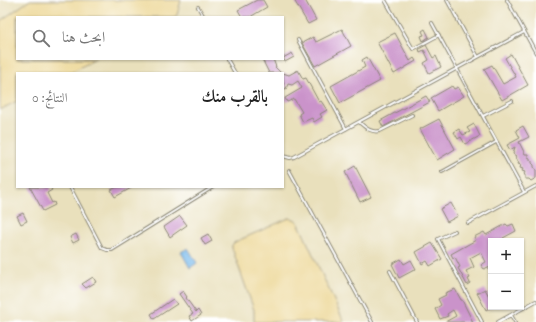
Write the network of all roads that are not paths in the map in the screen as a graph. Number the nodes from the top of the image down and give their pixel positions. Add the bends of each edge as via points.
1 (385, 0) edge
2 (447, 0) edge
3 (507, 0) edge
4 (198, 7) dead end
5 (203, 16) edge
6 (432, 23) dead end
7 (524, 32) junction
8 (438, 35) junction
9 (298, 40) dead end
10 (536, 53) edge
11 (478, 57) junction
12 (228, 60) edge
13 (456, 69) junction
14 (234, 72) edge
15 (512, 100) dead end
16 (412, 114) dead end
17 (482, 116) junction
18 (359, 122) junction
19 (346, 129) junction
20 (496, 142) junction
21 (284, 156) edge
22 (289, 170) dead end
23 (442, 172) dead end
24 (536, 186) edge
25 (71, 188) edge
26 (211, 188) edge
27 (524, 192) junction
28 (468, 223) dead end
29 (455, 231) dead end
30 (390, 270) dead end
31 (536, 301) edge
32 (511, 315) junction
33 (372, 322) edge
34 (417, 322) edge
35 (482, 322) edge
36 (498, 322) edge
37 (515, 322) edge

1 - 8 lane via 413,49
2 - 11 lane
3 - 7 lane
4 - 5 lane
6 - 8 lane
7 - 10 lane
7 - 11 lane
8 - 13 lane
9 - 19 lane
11 - 13 lane
12 - 14 lane
13 - 17 lane
13 - 18 lane
15 - 17 lane
16 - 18 lane via 375,132 368,130
17 - 20 lane
18 - 19 lane
19 - 21 lane via 294,157
20 - 23 lane
20 - 27 lane
22 - 33 lane
24 - 27 lane
25 - 26 lane via 102,248 112,250
27 - 28 lane
29 - 35 lane via 438,239
30 - 34 lane
31 - 32 lane
32 - 36 lane
32 - 37 lane

